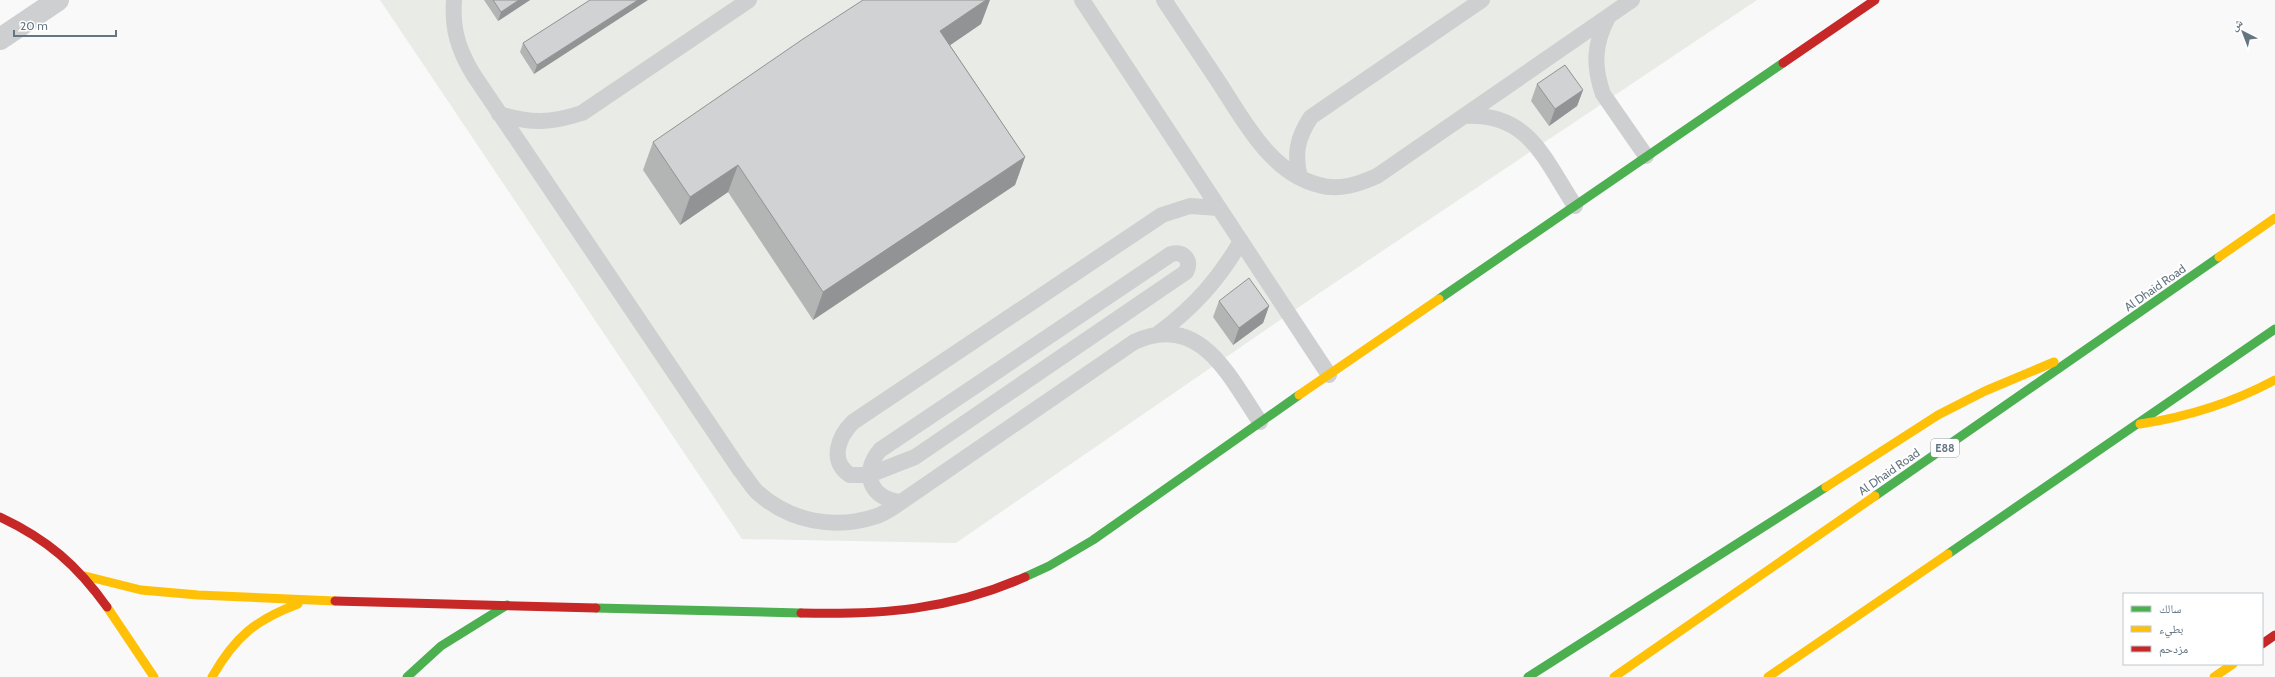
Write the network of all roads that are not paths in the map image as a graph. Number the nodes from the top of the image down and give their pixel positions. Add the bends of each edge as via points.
1 (58, 0) edge
2 (454, 0) edge
3 (749, 0) edge
4 (1082, 0) edge
5 (1164, 0) edge
6 (1482, 0) edge
7 (1632, 0) edge
8 (1875, 0) edge
9 (1608, 17) junction
10 (0, 39) edge
11 (500, 114) junction
12 (1464, 116) junction
13 (1646, 156) junction
14 (1300, 178) junction
15 (1575, 206) junction
16 (1219, 208) junction
17 (2275, 218) edge
18 (1241, 241) junction
19 (2275, 329) edge
20 (1159, 333) junction
21 (2084, 352) junction
22 (1329, 374) junction
23 (2275, 380) edge
24 (1260, 422) junction
25 (2136, 424) junction
26 (869, 475) junction
27 (901, 502) junction
28 (0, 517) edge
29 (85, 576) junction
30 (329, 601) junction
31 (507, 605) junction
32 (1863, 614) junction
33 (2275, 635) edge
34 (2263, 643) edge
35 (2232, 665) edge
36 (154, 677) edge
37 (212, 677) edge
38 (408, 677) edge
39 (1528, 677) edge
40 (1614, 677) edge
41 (1768, 677) edge
42 (1784, 677) edge
43 (2214, 677) edge

1 - 10 street
2 - 11 lane via 452,21 457,44
3 - 11 lane via 582,113 562,120 541,122 520,120
4 - 16 lane
5 - 14 lane via 1260,143
6 - 14 lane via 1311,117 1302,131 1297,147 1296,163
7 - 9 lane
8 - 13 main road
9 - 12 lane
9 - 13 lane via 1600,32 1596,49 1595,67 1599,84 1603,94
11 - 27 lane via 756,491 777,507 801,518 826,523 852,522 878,515
12 - 14 lane via 1377,176 1359,184 1319,186
12 - 15 lane via 1498,118 1514,125 1527,136
13 - 15 main road
15 - 22 main road
16 - 18 lane
16 - 26 lane via 1190,206 1162,215 861,416 841,438 837,448 838,458 844,470 850,474
17 - 21 main road, Al Dhaid Road / E88
18 - 20 lane via 1210,288
18 - 22 lane
19 - 25 main road
20 - 24 lane via 1186,337 1215,355
20 - 27 lane via 1134,342
21 - 39 main road via 2027,372 1938,415
21 - 40 main road, Al Dhaid Road / E88
22 - 24 main road
23 - 25 main road via 2249,395 2213,410 2175,420
24 - 31 main road via 1093,540 1062,559 1002,587 953,602 904,611 853,614
25 - 32 main road
26 - 26 lane via 899,464 930,447 1186,272 1188,260 1184,255 1171,254 894,440 874,457
26 - 27 lane via 876,492 884,498
28 - 29 main road via 36,534
29 - 30 main road via 134,588 169,593
29 - 36 main road
30 - 31 main road
30 - 37 main road via 300,604 271,613 246,630 226,652
31 - 38 main road via 450,641 415,668
32 - 41 main road
32 - 42 main road
33 - 34 main road
35 - 43 main road

